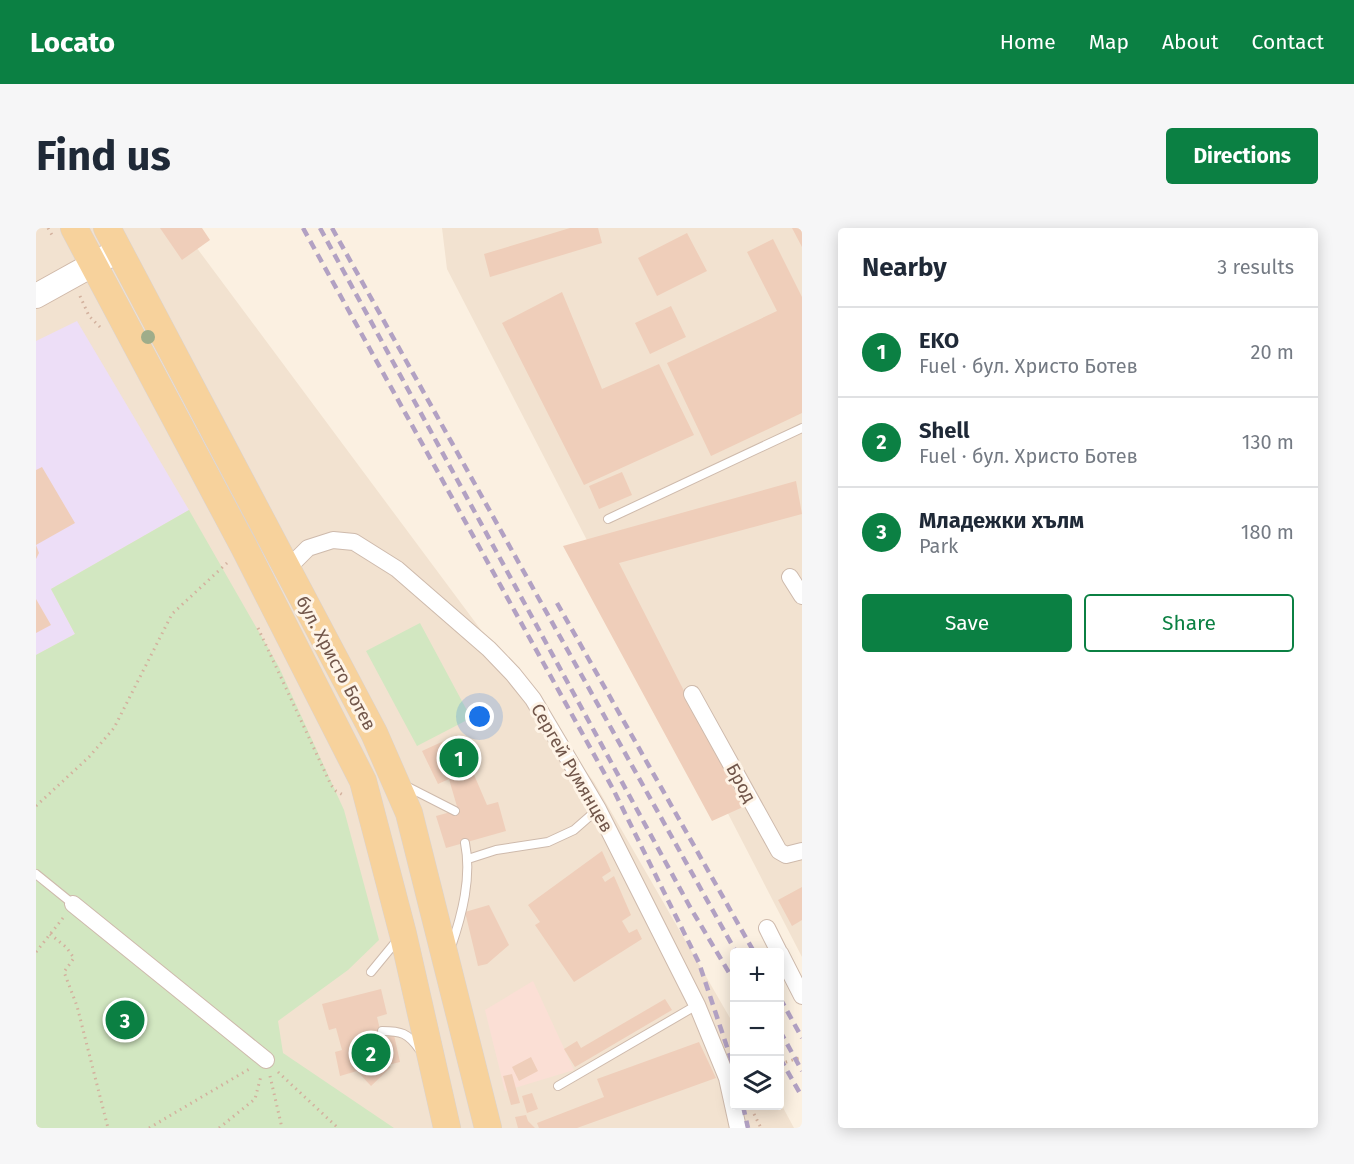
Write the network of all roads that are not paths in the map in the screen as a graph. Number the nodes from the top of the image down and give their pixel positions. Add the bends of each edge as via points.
1 (74, 228) edge
2 (113, 239) edge
3 (94, 264) junction
4 (36, 296) edge
5 (802, 428) edge
6 (608, 519) dead end
7 (286, 570) junction
8 (790, 577) dead end
9 (802, 596) edge
10 (692, 694) dead end
11 (396, 781) junction
12 (598, 809) junction
13 (455, 811) dead end
14 (465, 843) dead end
15 (802, 851) edge
16 (468, 859) junction
17 (36, 874) edge
18 (73, 904) joint
19 (767, 928) dead end
20 (403, 934) junction
21 (777, 948) edge
22 (447, 959) junction
23 (784, 959) edge
24 (371, 972) dead end
25 (796, 972) edge
26 (802, 996) edge
27 (697, 1005) junction
28 (382, 1031) dead end
29 (266, 1060) road end
30 (431, 1065) junction
31 (558, 1086) dead end
32 (444, 1123) edge
33 (488, 1128) edge
34 (738, 1128) edge

1 - 3 main road, бул. Христо Ботев
2 - 3 street
2 - 7 main road, бул. Христо Ботев
3 - 4 street
3 - 20 main road, бул. Христо Ботев via 363,781
5 - 6 lane
7 - 11 main road, бул. Христо Ботев
7 - 12 street, Сергей Румянцев via 308,548 333,540 354,542 397,569 513,674 533,699
8 - 9 street
10 - 15 street, Брод via 779,850 786,855
11 - 13 lane
11 - 22 main road, бул. Христо Ботев via 409,813
12 - 16 lane via 574,830 548,842
12 - 27 street, Сергей Румянцев
14 - 16 lane
16 - 22 lane via 460,919
17 - 18 lane
18 - 29 street
19 - 21 street
20 - 24 lane
20 - 30 main road, бул. Христо Ботев
22 - 33 main road, бул. Христо Ботев
23 - 25 street
25 - 26 street
27 - 31 lane
27 - 34 street, Сергей Румянцев via 727,1078
28 - 30 lane via 409,1035
30 - 32 main road, бул. Христо Ботев

